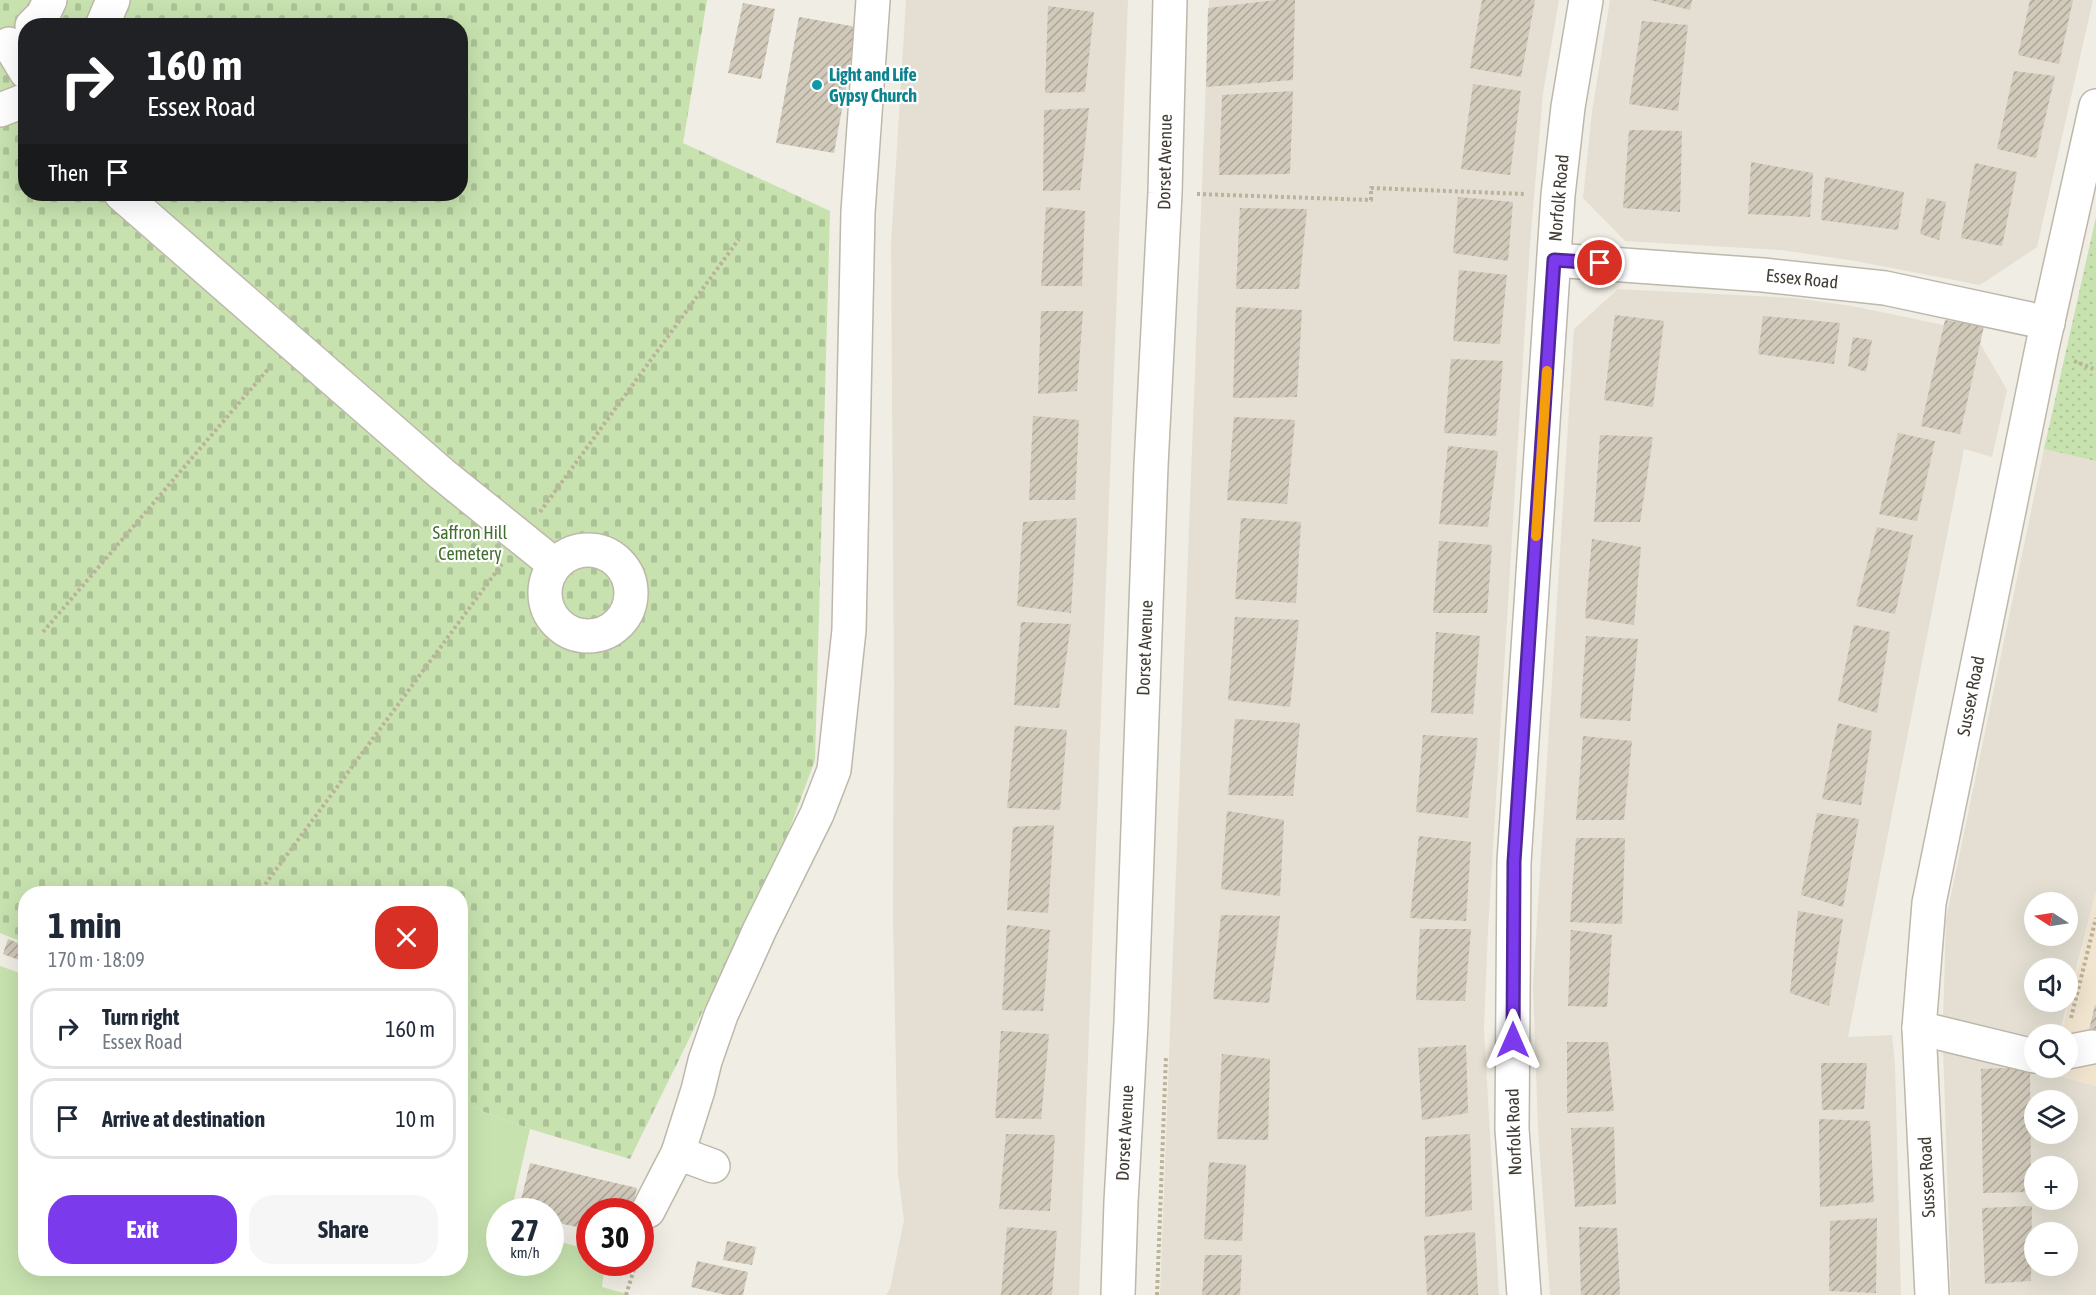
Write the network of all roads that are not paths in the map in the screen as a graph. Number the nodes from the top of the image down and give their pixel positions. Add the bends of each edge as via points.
1 (50, 0) edge
2 (113, 0) edge
3 (873, 0) edge
4 (1170, 0) edge
5 (1586, 0) edge
6 (39, 18) edge
7 (105, 18) edge
8 (18, 103) edge
9 (2096, 106) edge
10 (0, 110) edge
11 (129, 201) edge
12 (1554, 260) junction
13 (2048, 323) junction
14 (555, 565) dead end
15 (1919, 1028) junction
16 (2024, 1054) edge
17 (678, 1154) junction
18 (713, 1166) dead end
19 (654, 1200) edge
20 (1118, 1295) edge
21 (1524, 1295) edge
22 (1932, 1295) edge

1 - 6 street
2 - 7 street
3 - 17 street via 858,212 849,630 834,770 721,1015
4 - 20 street, Dorset Avenue
5 - 12 street, Norfolk Road via 1568,107
8 - 10 street
9 - 13 street, Sussex Road
11 - 14 street via 442,474
12 - 13 street, Essex Road via 1885,288
12 - 21 street, Norfolk Road via 1514,862 1512,1129
13 - 15 street, Sussex Road via 1929,903
15 - 16 street
15 - 22 street, Sussex Road
17 - 18 street
17 - 19 street

